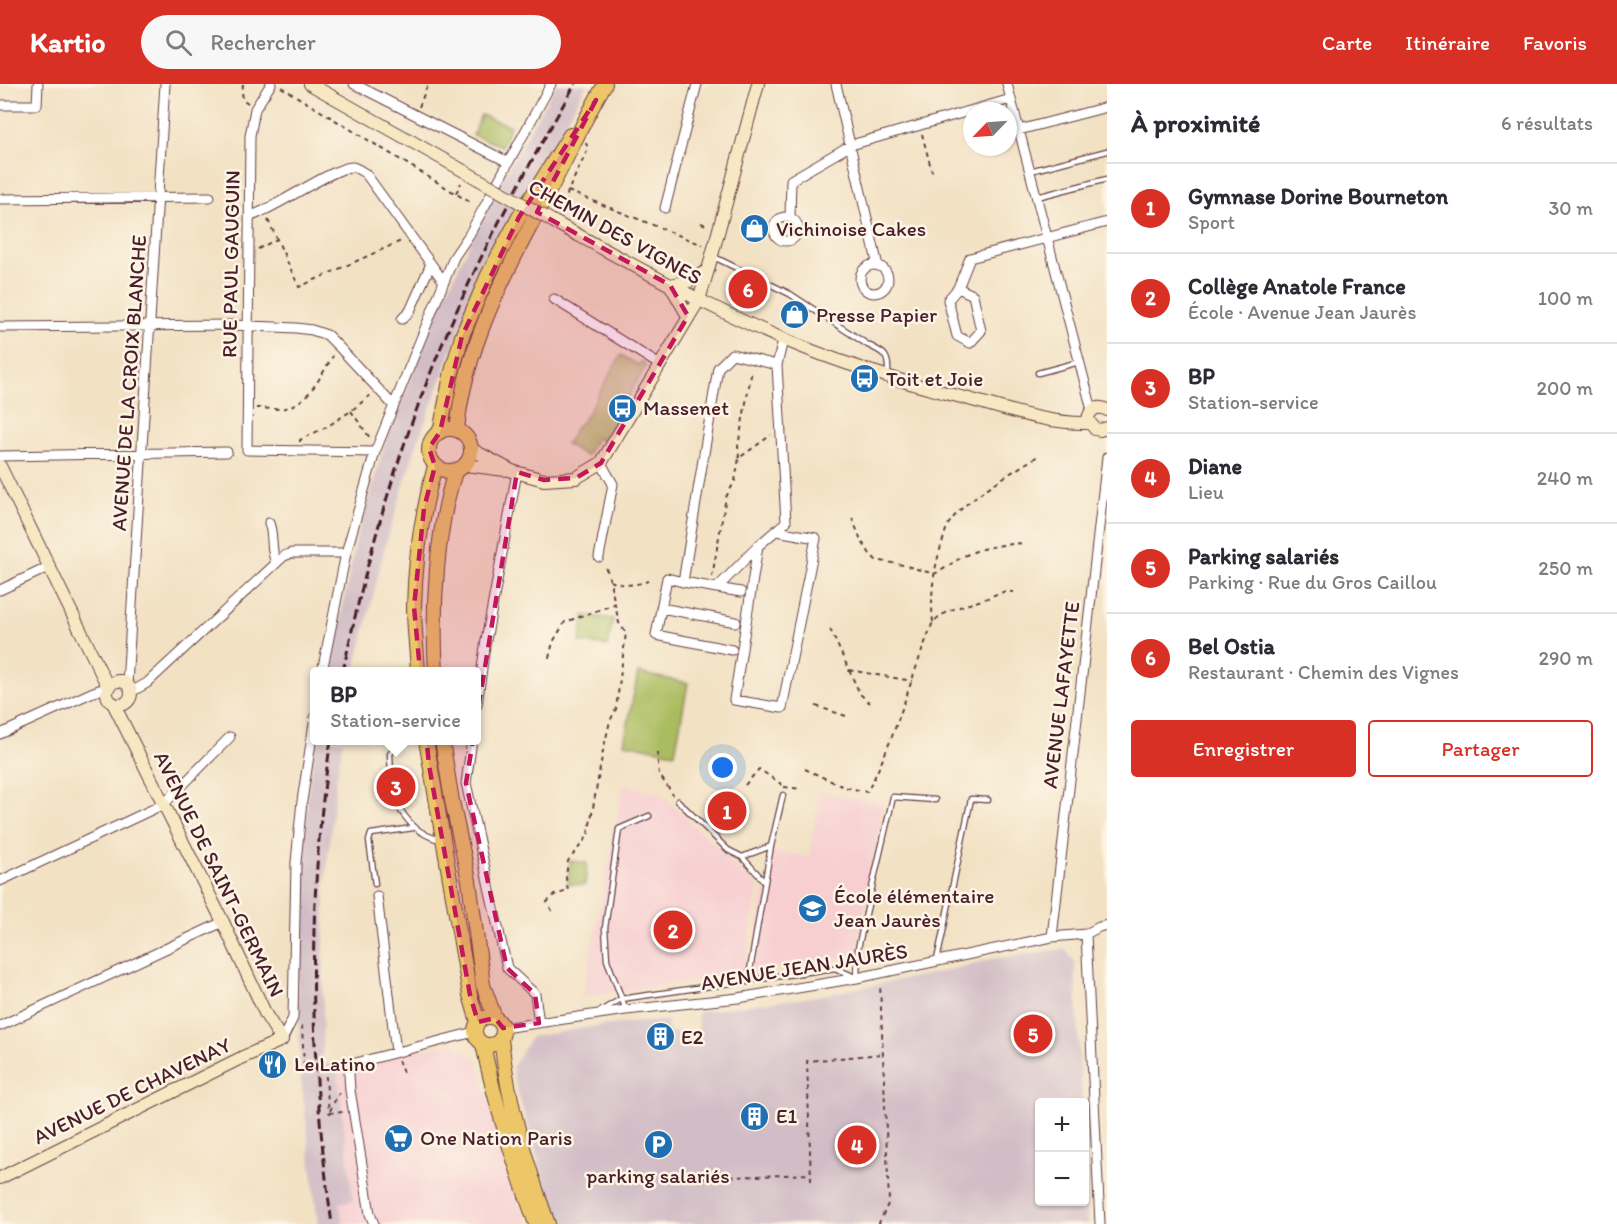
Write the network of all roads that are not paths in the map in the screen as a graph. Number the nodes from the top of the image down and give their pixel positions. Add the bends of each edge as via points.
1 (38, 84) edge
2 (165, 84) edge
3 (270, 84) edge
4 (310, 84) edge
5 (354, 84) edge
6 (551, 84) edge
7 (605, 84) edge
8 (698, 84) edge
9 (758, 84) edge
10 (836, 84) edge
11 (1007, 84) edge
12 (1011, 99) junction
13 (596, 100) junction
14 (0, 105) edge
15 (1107, 107) edge
16 (1019, 130) junction
17 (850, 145) junction
18 (1107, 151) edge
19 (507, 162) junction
20 (1030, 171) junction
21 (1107, 179) edge
22 (159, 196) junction
23 (210, 196) dead end
24 (1036, 197) junction
25 (0, 199) edge
26 (665, 208) dead end
27 (251, 216) junction
28 (790, 218) dead end
29 (1107, 222) edge
30 (1047, 237) junction
31 (713, 253) junction
32 (430, 266) junction
33 (878, 266) dead end
34 (708, 270) junction
35 (444, 282) junction
36 (670, 285) junction
37 (958, 288) junction
38 (554, 299) dead end
39 (699, 300) junction
40 (688, 316) junction
41 (402, 318) dead end
42 (150, 325) junction
43 (247, 326) junction
44 (0, 327) edge
45 (783, 340) junction
46 (1079, 362) junction
47 (660, 365) junction
48 (777, 365) junction
49 (1038, 373) dead end
50 (888, 377) junction
51 (393, 405) junction
52 (1107, 409) edge
53 (1090, 417) junction
54 (1107, 428) edge
55 (457, 430) junction
56 (440, 432) junction
57 (471, 449) junction
58 (227, 452) dead end
59 (371, 452) junction
60 (142, 455) junction
61 (0, 456) edge
62 (1107, 457) edge
63 (602, 463) junction
64 (0, 466) edge
65 (435, 466) junction
66 (460, 468) junction
67 (515, 471) junction
68 (269, 523) dead end
69 (777, 531) junction
70 (758, 546) junction
71 (346, 553) junction
72 (599, 557) road end
73 (276, 563) junction
74 (50, 567) junction
75 (683, 582) junction
76 (713, 587) junction
77 (0, 590) edge
78 (741, 592) dead end
79 (661, 608) junction
80 (736, 622) dead end
81 (732, 650) dead end
82 (323, 667) edge
83 (418, 667) edge
84 (436, 667) edge
85 (481, 679) edge
86 (108, 688) junction
87 (128, 693) junction
88 (113, 703) junction
89 (124, 724) junction
90 (0, 734) edge
91 (230, 737) dead end
92 (311, 745) edge
93 (397, 745) edge
94 (427, 745) edge
95 (443, 745) edge
96 (471, 745) edge
97 (391, 775) dead end
98 (783, 795) road end
99 (935, 800) dead end
100 (988, 800) dead end
101 (678, 801) road end
102 (396, 803) dead end
103 (164, 804) junction
104 (649, 816) dead end
105 (413, 828) junction
106 (443, 841) junction
107 (771, 846) junction
108 (742, 857) junction
109 (0, 881) edge
110 (765, 882) junction
111 (375, 884) dead end
112 (377, 896) dead end
113 (223, 922) junction
114 (1107, 925) edge
115 (1086, 934) junction
116 (1052, 937) junction
117 (937, 963) junction
118 (857, 978) junction
119 (754, 981) junction
120 (745, 982) junction
121 (756, 995) junction
122 (738, 998) junction
123 (621, 999) junction
124 (626, 1010) junction
125 (592, 1015) junction
126 (539, 1023) junction
127 (0, 1026) edge
128 (476, 1027) junction
129 (499, 1028) junction
130 (282, 1040) junction
131 (483, 1044) junction
132 (396, 1055) junction
133 (0, 1178) edge
134 (374, 1224) edge
135 (536, 1224) edge
136 (548, 1224) edge
137 (1100, 1224) edge

1 - 14 street via 37,105
2 - 22 street, AVENUE DE LA CROIX BLANCHE
3 - 27 street, RUE PAUL GAUGUIN via 255,109 250,136
4 - 36 street, CHEMIN DES VIGNES, bridge
5 - 19 street
6 - 19 street
7 - 13 main road
8 - 26 street
9 - 31 street
10 - 17 street
11 - 12 street
12 - 16 street
12 - 17 street
13 - 55 main road via 502,280 468,374
13 - 56 main road via 519,217 488,275 462,336
15 - 16 street
16 - 20 street
17 - 28 street via 791,180
17 - 33 street
18 - 20 lane
19 - 35 street
20 - 24 street
21 - 24 lane
22 - 23 street
22 - 25 street
22 - 42 street, AVENUE DE LA CROIX BLANCHE
24 - 30 street
27 - 32 street via 339,170 353,167 366,174
27 - 43 street, RUE PAUL GAUGUIN
29 - 30 street
30 - 37 street via 970,258
30 - 46 street
31 - 34 street
31 - 50 lane via 790,294 881,351 887,357
32 - 35 street
32 - 41 street via 410,311
34 - 36 street
34 - 39 street
35 - 51 street
36 - 39 street, CHEMIN DES VIGNES
36 - 40 street
37 - 37 street via 948,300 957,336 970,343 981,332 973,296
38 - 47 street
39 - 40 street
39 - 45 street, CHEMIN DES VIGNES
40 - 47 street
42 - 43 street
42 - 44 street
42 - 60 street, AVENUE DE LA CROIX BLANCHE
43 - 51 street via 296,328 327,335
43 - 59 street, RUE PAUL GAUGUIN via 247,450
45 - 48 street
45 - 50 street, CHEMIN DES VIGNES
46 - 49 lane
46 - 53 street
47 - 63 street
48 - 69 street via 786,522
48 - 75 street via 732,354 718,368
50 - 53 street, CHEMIN DES VIGNES via 1066,423
51 - 59 street
52 - 53 street via 1098,407
53 - 54 street via 1098,430
55 - 56 main road
55 - 57 main road via 467,437
56 - 65 main road via 430,441
57 - 66 main road
57 - 67 street
58 - 60 street
59 - 71 street
60 - 61 street
60 - 87 street, AVENUE DE LA CROIX BLANCHE
62 - 116 street, AVENUE LAFAYETTE
63 - 67 street via 576,478 544,480
63 - 72 street via 613,484
64 - 74 street
65 - 66 main road via 441,470
65 - 83 main road via 419,543 414,607
66 - 67 street
66 - 84 main road via 448,493 444,517
67 - 85 street
68 - 73 street via 271,552
69 - 70 street
69 - 70 street via 816,538 782,708 734,700
70 - 76 street
71 - 73 street via 292,553
71 - 82 street
73 - 87 street via 147,683
74 - 77 street
74 - 86 street
75 - 76 street
75 - 79 street via 667,579
76 - 78 street
79 - 80 street
79 - 81 street via 656,635
86 - 87 street via 117,681
86 - 88 street
86 - 90 street
87 - 88 street via 120,705
87 - 89 street
88 - 89 street, AVENUE DE SAINT-GERMAIN
89 - 103 street, AVENUE DE SAINT-GERMAIN
91 - 103 street
92 - 130 street via 296,862 293,1018
93 - 97 lane via 390,754
94 - 106 main road
95 - 129 main road via 469,880 483,985
96 - 126 street via 466,783 507,968 535,994
98 - 107 lane
99 - 118 lane via 893,797 858,948
100 - 117 lane via 971,799
101 - 108 lane via 728,850
102 - 105 lane
103 - 109 street
103 - 113 street, AVENUE DE SAINT-GERMAIN
104 - 123 lane via 619,829 605,928 607,960
105 - 106 lane
105 - 111 lane via 371,834
106 - 128 main road
107 - 108 lane
107 - 110 lane
108 - 110 lane
110 - 120 lane
112 - 132 street
113 - 127 street
113 - 130 street, AVENUE DE SAINT-GERMAIN via 266,1015
114 - 115 street, AVENUE JEAN JAURÈS
115 - 116 street, AVENUE JEAN JAURÈS
115 - 137 street
116 - 117 street, AVENUE JEAN JAURÈS
117 - 118 street, AVENUE JEAN JAURÈS
118 - 119 lane via 835,968
118 - 121 street, AVENUE JEAN JAURÈS
119 - 120 lane
119 - 121 lane
120 - 122 lane
120 - 123 lane
121 - 122 street, AVENUE JEAN JAURÈS
122 - 124 street, AVENUE JEAN JAURÈS
123 - 124 lane
123 - 125 lane
124 - 125 street, AVENUE JEAN JAURÈS
125 - 126 street, AVENUE JEAN JAURÈS
126 - 129 street, AVENUE JEAN JAURÈS
128 - 129 main road via 486,1017
128 - 131 main road via 477,1039
128 - 132 street
129 - 131 main road via 491,1045
129 - 136 main road via 505,1076 523,1151
130 - 133 street, AVENUE DE CHAVENAY
131 - 135 main road
132 - 134 street via 352,1064 349,1074 351,1112

